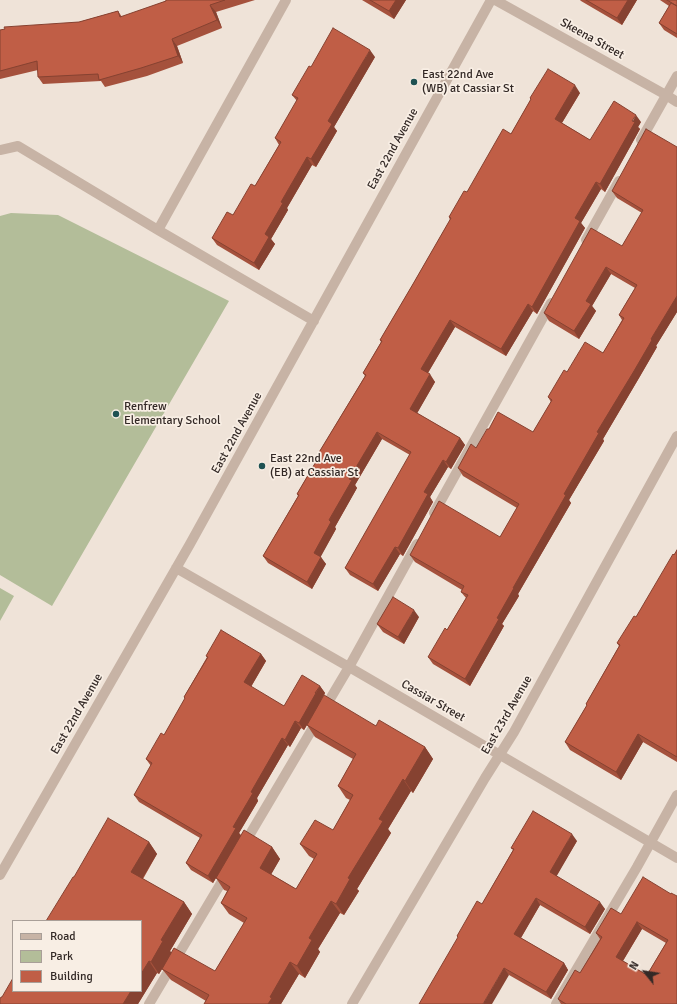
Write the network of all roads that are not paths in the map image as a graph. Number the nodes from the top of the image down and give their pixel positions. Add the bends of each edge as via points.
1 (286, 0) edge
2 (491, 0) edge
3 (495, 0) edge
4 (677, 76) edge
5 (666, 95) junction
6 (677, 102) edge
7 (0, 150) edge
8 (636, 151) edge
9 (624, 172) edge
10 (158, 230) junction
11 (582, 248) edge
12 (555, 297) edge
13 (314, 320) junction
14 (677, 436) edge
15 (431, 519) edge
16 (424, 532) edge
17 (176, 568) junction
18 (349, 667) junction
19 (499, 755) junction
20 (677, 795) edge
21 (650, 843) junction
22 (677, 858) edge
23 (0, 875) edge
24 (149, 1004) edge
25 (352, 1004) edge
26 (556, 1004) edge

1 - 10 street
2 - 13 street, East 22nd Avenue
3 - 5 street, Skeena Street
4 - 5 street
5 - 6 street, Skeena Street
5 - 8 street
7 - 10 street via 18,146
9 - 11 street
10 - 13 street
12 - 15 street
13 - 17 street, East 22nd Avenue
14 - 19 street, East 23rd Avenue
16 - 18 street
17 - 18 street, Cassiar Street
17 - 23 street, East 22nd Avenue
18 - 19 street, Cassiar Street
18 - 24 street
19 - 21 street, Cassiar Street
19 - 25 street, East 23rd Avenue
20 - 21 street
21 - 22 street, Cassiar Street
21 - 26 street

